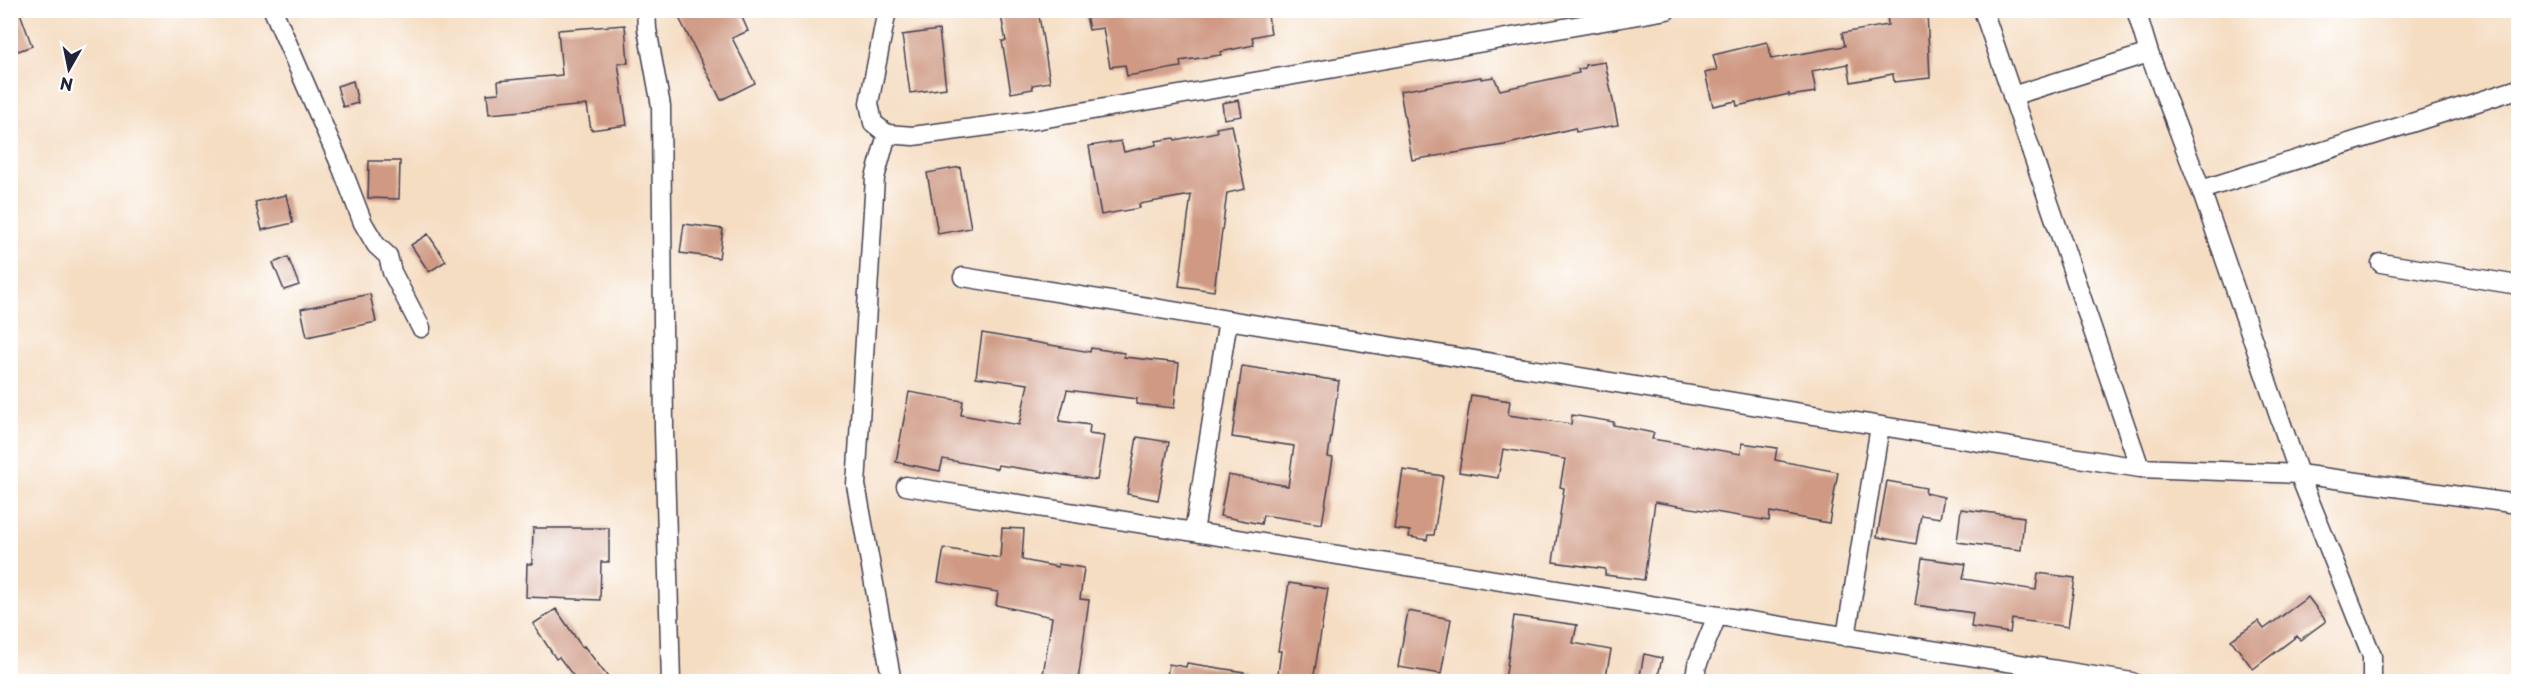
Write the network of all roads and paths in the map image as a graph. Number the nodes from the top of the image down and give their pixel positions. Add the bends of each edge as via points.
1 (273, 10) edge
2 (646, 10) edge
3 (887, 10) edge
4 (1667, 10) edge
5 (1983, 10) edge
6 (2136, 10) edge
7 (2149, 53) junction
8 (2518, 89) edge
9 (2012, 96) junction
10 (887, 134) junction
11 (2201, 190) junction
12 (2381, 263) dead end
13 (963, 277) dead end
14 (2518, 285) edge
15 (1228, 320) junction
16 (421, 328) dead end
17 (1880, 426) junction
18 (2140, 468) junction
19 (2299, 474) junction
20 (906, 486) dead end
21 (2518, 504) edge
22 (1194, 532) junction
23 (1717, 616) junction
24 (1846, 637) junction
25 (671, 681) edge
26 (891, 681) edge
27 (1694, 681) edge
28 (2132, 681) edge
29 (2372, 681) edge

1 - 16 street via 363,224 388,256 392,272
2 - 25 street via 661,106
3 - 10 street via 869,103 873,123
4 - 10 street via 1041,119 913,136
5 - 9 street
6 - 7 street
7 - 9 street
7 - 11 street
8 - 11 street
9 - 18 street
10 - 26 street via 875,178 856,485
11 - 19 street
12 - 14 street
13 - 15 street
15 - 17 street
15 - 22 street
17 - 18 street
17 - 24 street
18 - 19 street
19 - 21 street
19 - 29 street via 2372,656
20 - 22 street
22 - 23 street
23 - 24 street
23 - 27 street
24 - 28 street

